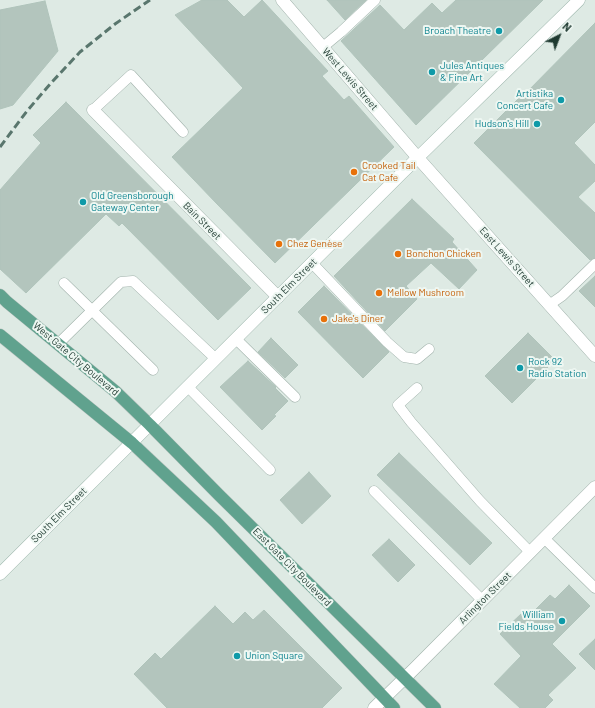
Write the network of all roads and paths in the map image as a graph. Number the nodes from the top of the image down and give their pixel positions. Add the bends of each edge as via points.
1 (282, 0) edge
2 (375, 0) edge
3 (579, 0) edge
4 (323, 47) junction
5 (93, 110) joint
6 (183, 132) dead end
7 (418, 158) junction
8 (312, 263) junction
9 (595, 264) edge
10 (64, 283) dead end
11 (0, 295) edge
12 (278, 297) junction
13 (549, 305) junction
14 (92, 310) junction
15 (0, 335) edge
16 (236, 339) junction
17 (58, 344) junction
18 (429, 349) dead end
19 (595, 356) edge
20 (216, 359) junction
21 (153, 370) dead end
22 (188, 387) junction
23 (417, 388) dead end
24 (295, 396) dead end
25 (150, 425) junction
26 (132, 443) junction
27 (270, 470) dead end
28 (595, 487) edge
29 (374, 492) dead end
30 (544, 538) junction
31 (530, 552) junction
32 (0, 574) edge
33 (595, 588) edge
34 (482, 600) junction
35 (405, 678) junction
36 (385, 698) junction
37 (374, 708) edge
38 (394, 708) edge
39 (435, 708) edge

1 - 4 street, West Lewis Street
2 - 4 lane
3 - 7 street, South Elm Street
4 - 7 street, West Lewis Street
5 - 6 lane via 131,74
5 - 12 street, Bain Street
7 - 8 street, South Elm Street
7 - 13 street, East Lewis Street
8 - 12 street, South Elm Street
8 - 18 lane via 404,357 417,359
9 - 13 lane
10 - 14 lane
11 - 17 main road, West Gate City Boulevard
12 - 16 street, South Elm Street
13 - 19 street, East Lewis Street
14 - 17 lane
14 - 20 lane via 121,282 133,281
14 - 21 lane
15 - 26 main road
16 - 20 street, South Elm Street
16 - 24 lane
17 - 25 main road, West Gate City Boulevard via 116,392
20 - 22 street, South Elm Street
22 - 25 street, South Elm Street
22 - 27 lane
23 - 31 lane via 398,405 480,501
25 - 26 street, South Elm Street
25 - 35 main road, East Gate City Boulevard
26 - 32 street, South Elm Street
26 - 36 main road via 216,522
28 - 30 street, Arlington Street
29 - 34 lane
30 - 31 street, Arlington Street
30 - 33 lane
31 - 34 street, Arlington Street
34 - 35 street, Arlington Street
35 - 36 street, Arlington Street
35 - 39 main road, East Gate City Boulevard
36 - 37 street, Arlington Street
36 - 38 main road

